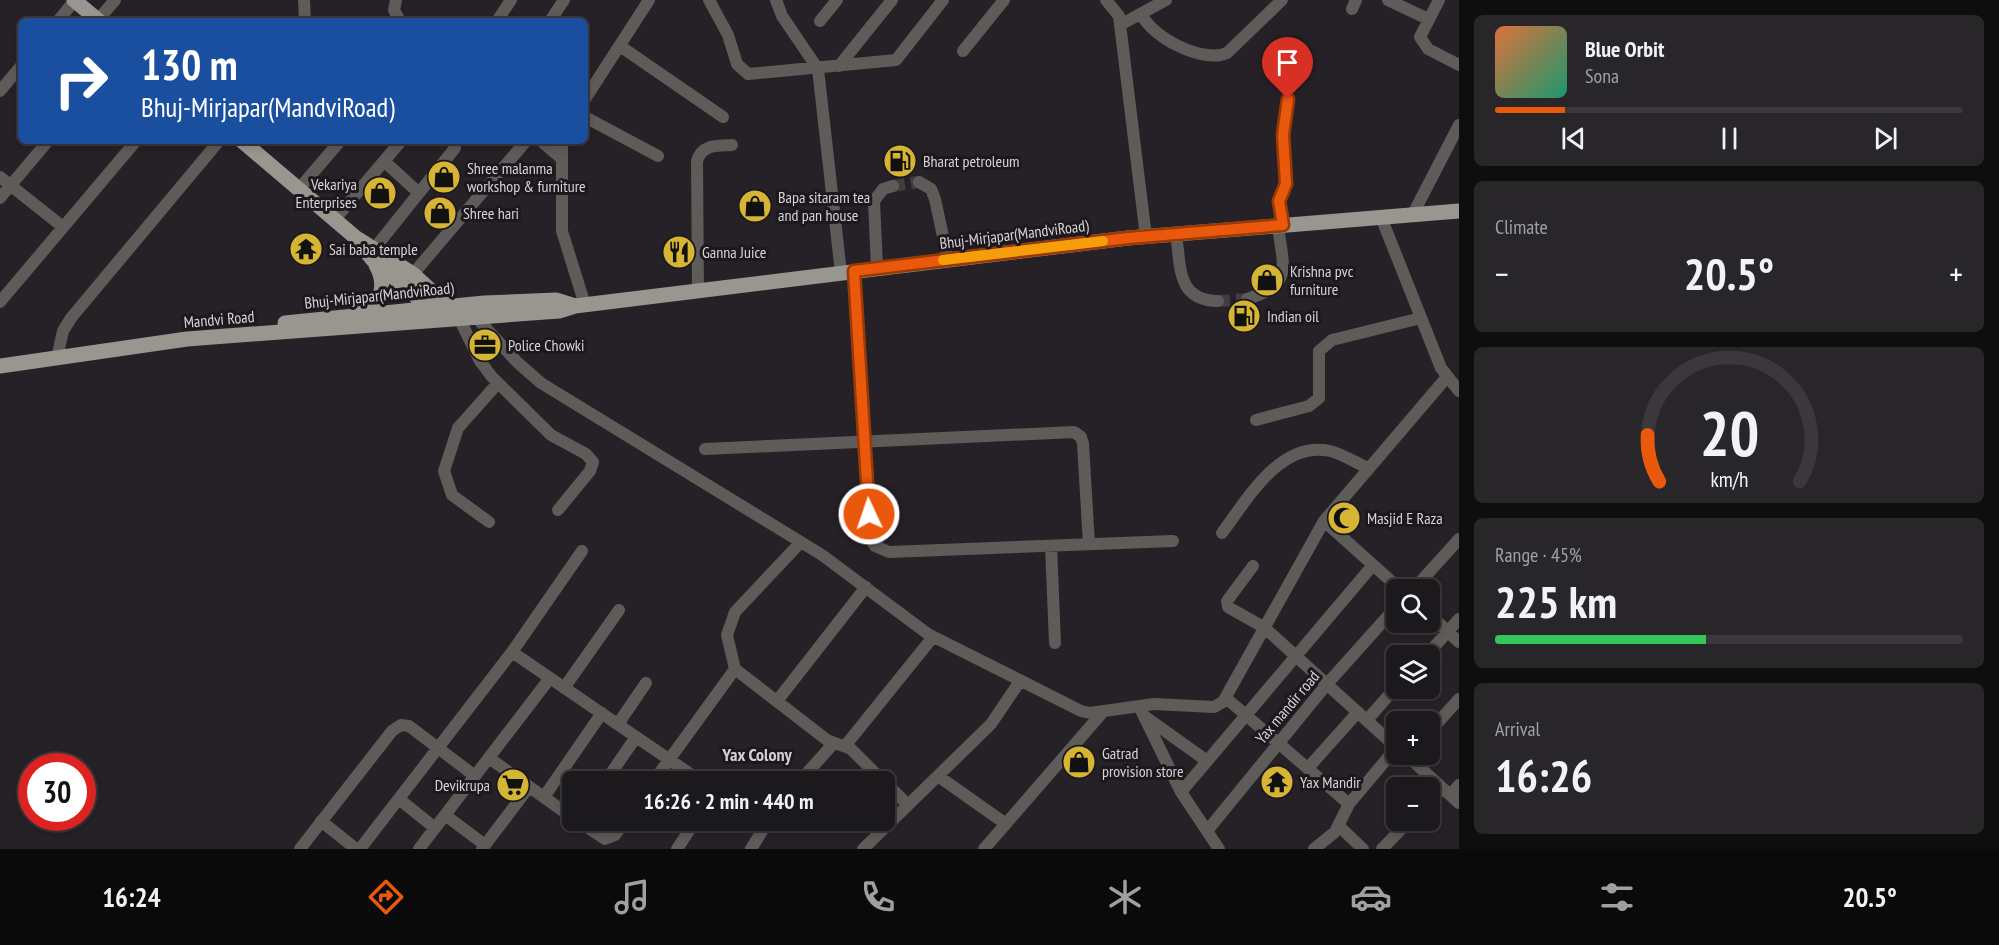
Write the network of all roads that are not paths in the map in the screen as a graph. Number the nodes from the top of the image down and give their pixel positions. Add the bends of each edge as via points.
1 (75, 0) edge
2 (115, 0) edge
3 (304, 0) edge
4 (396, 0) edge
5 (511, 0) edge
6 (564, 0) edge
7 (649, 0) edge
8 (709, 0) edge
9 (776, 0) edge
10 (891, 0) edge
11 (943, 0) edge
12 (1004, 0) edge
13 (1106, 0) edge
14 (1282, 0) edge
15 (1388, 0) edge
16 (1439, 0) edge
17 (1163, 1) edge
18 (833, 2) edge
19 (1142, 15) junction
20 (60, 18) edge
21 (95, 18) edge
22 (100, 18) edge
23 (305, 18) edge
24 (398, 18) edge
25 (499, 18) edge
26 (552, 18) edge
27 (1428, 19) junction
28 (820, 21) dead end
29 (1120, 25) junction
30 (620, 46) junction
31 (963, 51) dead end
32 (1459, 65) edge
33 (838, 66) junction
34 (818, 69) junction
35 (18, 70) edge
36 (0, 91) edge
37 (588, 94) edge
38 (1288, 99) dead end
39 (723, 117) dead end
40 (588, 119) edge
41 (1459, 125) edge
42 (45, 144) edge
43 (133, 144) edge
44 (216, 144) edge
45 (246, 144) edge
46 (337, 144) edge
47 (400, 144) edge
48 (523, 144) edge
49 (545, 144) edge
50 (562, 144) edge
51 (732, 145) dead end
52 (455, 148) dead end
53 (657, 156) dead end
54 (561, 158) junction
55 (385, 162) junction
56 (0, 177) edge
57 (919, 182) dead end
58 (11, 185) junction
59 (893, 186) tunnel mouth
60 (298, 189) junction
61 (419, 193) junction
62 (0, 198) edge
63 (1459, 211) edge
64 (1413, 214) junction
65 (1381, 217) junction
66 (335, 219) junction
67 (1281, 225) junction
68 (63, 227) junction
69 (1176, 234) junction
70 (1146, 237) junction
71 (373, 254) junction
72 (948, 260) junction
73 (877, 268) junction
74 (847, 272) junction
75 (413, 274) junction
76 (698, 291) junction
77 (1246, 299) tunnel mouth
78 (1218, 301) tunnel mouth
79 (0, 302) edge
80 (580, 305) junction
81 (428, 308) junction
82 (445, 313) junction
83 (358, 315) junction
84 (475, 316) junction
85 (459, 318) junction
86 (1422, 318) junction
87 (188, 339) junction
88 (57, 358) junction
89 (0, 366) edge
90 (1447, 377) junction
91 (498, 383) junction
92 (1459, 391) edge
93 (1256, 420) dead end
94 (865, 442) junction
95 (705, 448) dead end
96 (1368, 468) junction
97 (558, 510) dead end
98 (1324, 521) junction
99 (489, 522) dead end
100 (1221, 533) dead end
101 (1459, 539) edge
102 (1173, 541) dead end
103 (801, 542) junction
104 (1089, 544) junction
105 (1051, 546) junction
106 (582, 551) dead end
107 (1373, 565) junction
108 (1253, 566) dead end
109 (1389, 579) edge
110 (1423, 579) edge
111 (866, 587) junction
112 (619, 610) dead end
113 (1386, 618) edge
114 (1459, 619) edge
115 (1440, 624) edge
116 (1264, 628) junction
117 (1448, 632) junction
118 (933, 637) junction
119 (1459, 642) edge
120 (1055, 643) dead end
121 (1436, 645) edge
122 (512, 652) junction
123 (1296, 656) junction
124 (735, 669) junction
125 (550, 678) junction
126 (1020, 681) junction
127 (646, 683) dead end
128 (1327, 684) junction
129 (564, 688) junction
130 (1386, 696) edge
131 (1226, 698) junction
132 (1459, 699) edge
133 (777, 701) junction
134 (1141, 711) junction
135 (602, 713) junction
136 (1102, 713) junction
137 (1246, 715) junction
138 (1362, 716) junction
139 (1440, 720) edge
140 (618, 724) junction
141 (636, 737) junction
142 (1386, 738) edge
143 (1279, 743) junction
144 (839, 745) junction
145 (438, 748) junction
146 (489, 758) junction
147 (669, 759) junction
148 (1207, 761) junction
149 (1389, 765) edge
150 (1417, 765) edge
151 (1308, 768) junction
152 (613, 771) edge
153 (661, 771) edge
154 (686, 771) edge
155 (811, 771) edge
156 (874, 771) edge
157 (475, 776) junction
158 (938, 776) junction
159 (1459, 785) edge
160 (529, 787) junction
161 (895, 792) edge
162 (1181, 792) junction
163 (1450, 795) edge
164 (544, 797) junction
165 (399, 799) junction
166 (1349, 804) junction
167 (908, 805) junction
168 (562, 810) edge
169 (445, 815) junction
170 (321, 822) junction
171 (1006, 824) junction
172 (1339, 826) junction
173 (435, 828) junction
174 (587, 831) edge
175 (618, 831) edge
176 (689, 831) edge
177 (762, 831) edge
178 (1207, 831) junction
179 (1399, 831) edge
180 (601, 844) edge
181 (483, 847) edge
182 (300, 849) edge
183 (358, 849) edge
184 (419, 849) edge
185 (677, 849) edge
186 (751, 849) edge
187 (863, 849) edge
188 (984, 849) edge
189 (1219, 849) edge
190 (1314, 849) edge
191 (1363, 849) edge
192 (1382, 849) edge

1 - 20 street
1 - 21 main road
2 - 22 street
3 - 23 street
4 - 24 street
5 - 25 street
6 - 26 street
7 - 30 street
8 - 34 street via 744,72
9 - 34 street via 782,16
10 - 33 street
11 - 33 street via 896,60
12 - 31 street
13 - 29 street via 1119,16
14 - 19 street via 1219,57 1203,55 1160,36
15 - 27 street
16 - 27 street
17 - 19 street
18 - 28 street
19 - 29 street
27 - 32 street via 1422,29 1423,44
29 - 70 street
30 - 37 street
30 - 39 street
33 - 34 street
34 - 74 street
35 - 36 street
38 - 67 street via 1283,135 1286,184 1279,201
40 - 53 street
41 - 64 street
42 - 58 street
43 - 68 street
44 - 88 street via 71,318 63,331
45 - 60 main road
46 - 60 street
47 - 55 street
48 - 75 street
49 - 54 street
50 - 54 street
51 - 76 street via 708,147 699,154
52 - 61 street
54 - 80 street via 562,231
55 - 61 street
55 - 66 street
56 - 58 street
57 - 72 street via 931,189 935,198
58 - 62 street
58 - 68 street
59 - 73 street via 883,189 874,201
60 - 66 main road
61 - 71 street
63 - 64 main road, Bhuj-Mirjapar(MandviRoad)
64 - 65 main road, Bhuj-Mirjapar(MandviRoad)
65 - 67 main road, Bhuj-Mirjapar(MandviRoad)
65 - 86 street
66 - 71 main road
67 - 69 main road, Bhuj-Mirjapar(MandviRoad)
67 - 77 street via 1281,279 1268,292
68 - 79 street
69 - 70 main road, Bhuj-Mirjapar(MandviRoad)
69 - 78 street via 1183,283 1195,297
70 - 72 main road, Bhuj-Mirjapar(MandviRoad)
71 - 75 main road
71 - 81 main road
71 - 83 main road via 382,288 371,309
72 - 73 main road, Bhuj-Mirjapar(MandviRoad)
73 - 74 main road, Bhuj-Mirjapar(MandviRoad)
74 - 76 main road, Bhuj-Mirjapar(MandviRoad)
74 - 94 street
75 - 82 main road
76 - 80 main road, Bhuj-Mirjapar(MandviRoad)
80 - 82 main road, Bhuj-Mirjapar(MandviRoad) via 556,300
80 - 84 main road, Bhuj-Mirjapar(MandviRoad) via 559,311
81 - 82 main road
81 - 83 main road, Bhuj-Mirjapar(MandviRoad)
82 - 85 main road, Bhuj-Mirjapar(MandviRoad)
82 - 87 main road, Mandvi Road
83 - 87 main road, Bhuj-Mirjapar(MandviRoad) via 300,320
84 - 85 main road, Bhuj-Mirjapar(MandviRoad)
84 - 103 street via 516,362 541,383
85 - 91 street via 480,361
86 - 90 street
86 - 93 street via 1332,340 1319,351 1319,398 1309,406
87 - 88 main road, Mandvi Road
88 - 89 main road, Mandvi Road
90 - 92 street
90 - 96 street
91 - 97 street via 551,435 593,462
91 - 99 street via 458,428 444,471 452,495
94 - 95 street
94 - 104 street via 1074,432 1083,444
94 - 105 street via 870,538 880,549 889,552
96 - 98 street
96 - 100 street via 1332,451 1300,452 1263,479
98 - 107 street
98 - 116 street
101 - 110 street
102 - 104 street
103 - 111 street
103 - 124 street via 735,612 727,634
104 - 105 street
105 - 120 street
106 - 122 street
107 - 109 street
107 - 123 street
108 - 116 street via 1227,601 1232,612
111 - 118 street
111 - 133 street
112 - 129 street
113 - 128 street, Yax mandir road
114 - 117 street
115 - 117 street
116 - 123 street
116 - 131 street
117 - 119 street
117 - 121 street
118 - 126 street
118 - 144 street
122 - 125 street
122 - 145 street
123 - 128 street
123 - 137 street
124 - 133 street
124 - 147 street
125 - 129 street
125 - 146 street
126 - 136 street via 1081,711
126 - 158 street via 991,724
127 - 140 street
128 - 138 street
128 - 143 street, Yax mandir road
129 - 135 street
130 - 138 street
131 - 134 street via 1214,706 1164,704
131 - 137 street
132 - 139 street
133 - 144 street
134 - 136 street
134 - 148 street
134 - 162 street
135 - 140 street
135 - 164 street
136 - 171 street
137 - 143 street
137 - 148 street
138 - 142 street
138 - 151 street
140 - 141 street
141 - 147 street
141 - 152 street
143 - 151 street
143 - 178 street, Yax mandir road
144 - 155 street
144 - 156 street via 856,753
145 - 157 street
145 - 165 street
145 - 170 street via 409,726 396,727
146 - 157 street
146 - 160 street
147 - 153 street
147 - 154 street
148 - 162 street
149 - 166 street
150 - 163 street
151 - 166 street
157 - 169 street
158 - 167 street
158 - 171 street
159 - 163 street
160 - 164 street
160 - 181 street
161 - 167 street
162 - 178 street
164 - 168 street
165 - 173 street
165 - 183 street
166 - 172 street
167 - 187 street
169 - 173 street
169 - 181 street
170 - 182 street
170 - 183 street
171 - 188 street
172 - 190 street
172 - 191 street
173 - 184 street
174 - 180 street
175 - 180 street
176 - 185 street
177 - 186 street
178 - 189 street
179 - 192 street

